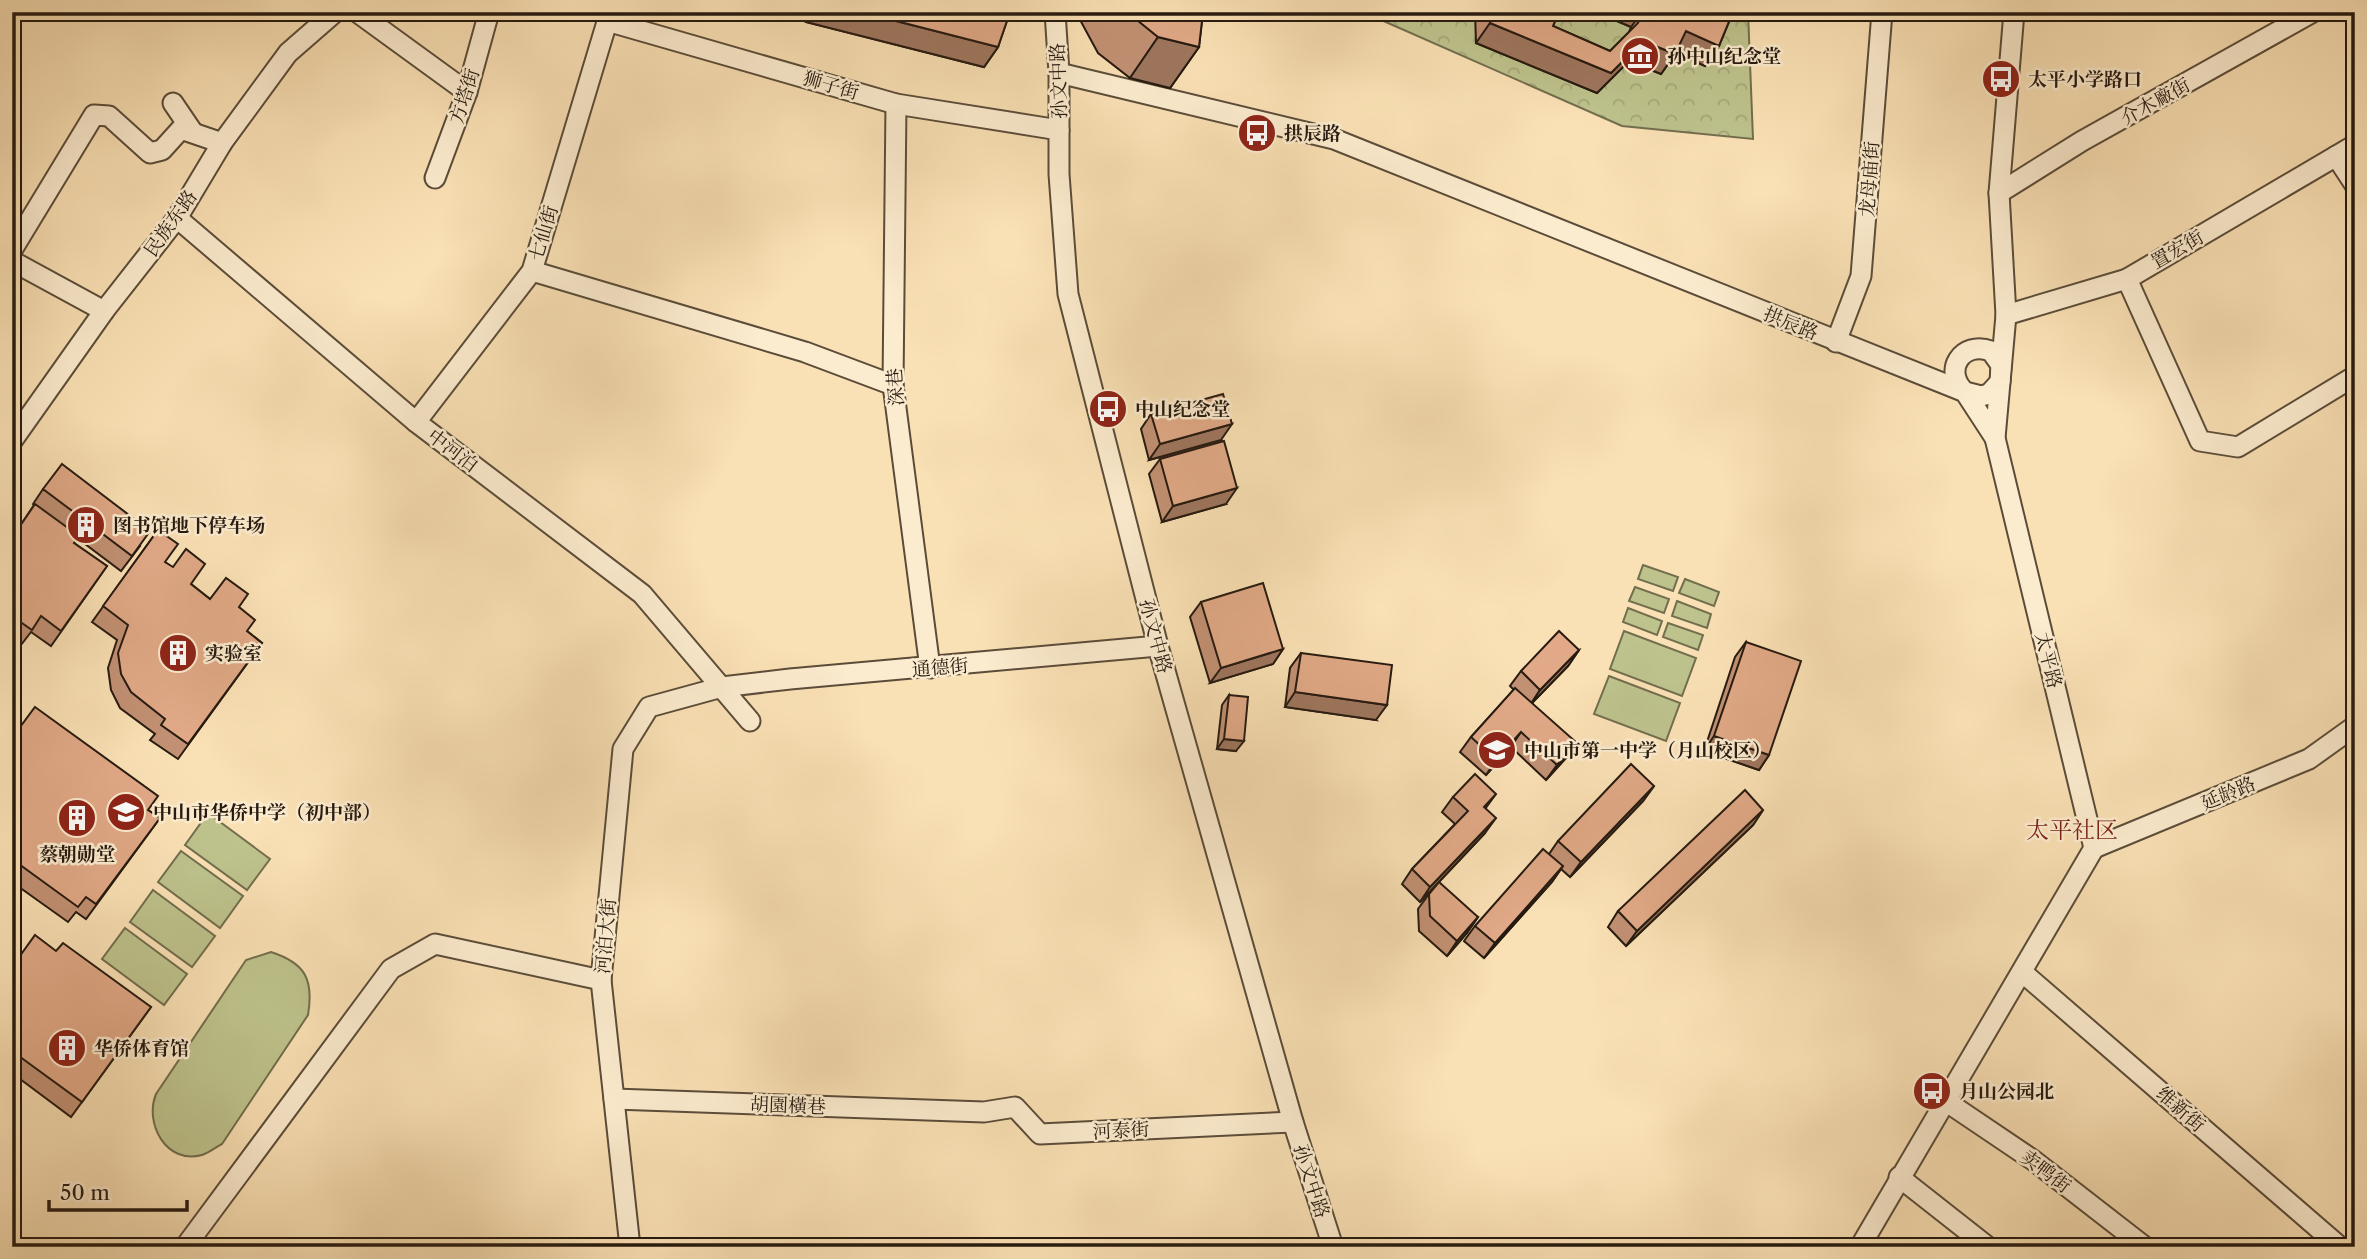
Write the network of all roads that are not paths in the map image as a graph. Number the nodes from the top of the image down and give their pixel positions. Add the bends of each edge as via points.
1 (335, 12) edge
2 (357, 12) edge
3 (489, 12) edge
4 (1055, 12) edge
5 (1882, 12) edge
6 (2014, 12) edge
7 (2313, 12) edge
8 (608, 17) edge
9 (1059, 73) junction
10 (467, 92) junction
11 (173, 103) dead end
12 (896, 104) junction
13 (1059, 130) junction
14 (192, 131) junction
15 (222, 143) junction
16 (2355, 145) edge
17 (2336, 156) junction
18 (435, 178) dead end
19 (2355, 185) edge
20 (1999, 193) junction
21 (177, 218) junction
22 (12, 250) edge
23 (12, 261) edge
24 (532, 271) junction
25 (2127, 279) junction
26 (103, 311) junction
27 (2006, 318) junction
28 (1836, 342) junction
29 (1975, 348) junction
30 (1954, 371) junction
31 (2001, 373) junction
32 (2355, 376) edge
33 (1926, 377) junction
34 (893, 385) junction
35 (1965, 393) junction
36 (416, 422) junction
37 (1996, 438) junction
38 (12, 441) edge
39 (1158, 646) junction
40 (929, 668) junction
41 (722, 687) junction
42 (750, 721) dead end
43 (2355, 726) edge
44 (2094, 848) junction
45 (2022, 972) junction
46 (601, 980) junction
47 (614, 1099) junction
48 (1944, 1100) junction
49 (962, 1111) joint
50 (1293, 1122) junction
51 (1899, 1177) junction
52 (185, 1247) edge
53 (630, 1247) edge
54 (1333, 1247) edge
55 (1860, 1247) edge
56 (1988, 1247) edge
57 (2145, 1247) edge
58 (2340, 1247) edge

1 - 15 street, 民族东路 via 288,53
2 - 10 street
3 - 10 street, 方塔街
4 - 9 street, 孙文中路
5 - 28 street, 龙母庙街 via 1861,276
6 - 20 street, 太平路
7 - 20 street, 介木廠街 via 2082,141
8 - 12 street, 狮子街
8 - 24 street, 七仙街
9 - 13 street, 孙文中路
9 - 28 street, 拱辰路 via 1334,139
10 - 18 street, 方塔街
11 - 14 street
12 - 13 street, 狮子街
12 - 34 street, 深巷
13 - 39 street, 孙文中路 via 1068,294
14 - 15 street
14 - 22 street via 181,129 162,150 150,153 109,116 94,115
15 - 21 street, 民族东路
16 - 17 street, 置宏街
17 - 19 street
17 - 25 street, 置宏街
20 - 27 street, 太平路
21 - 26 street, 民族东路
21 - 36 street, 中河泊
23 - 26 street
24 - 34 street via 805,352
24 - 36 street, 七仙街
25 - 27 street, 置宏街
25 - 32 street via 2200,441 2238,447
26 - 38 street, 民族东路
27 - 29 street
27 - 31 street, 太平路
28 - 33 street, 拱辰路
29 - 30 street via 1960,356
29 - 31 street via 1991,351
30 - 33 street
30 - 35 street
31 - 35 street via 1989,394
31 - 37 street, 太平路
33 - 35 street, 拱辰路
34 - 40 street, 深巷
35 - 37 street
36 - 41 street, 中河泊 via 642,594
37 - 44 street, 太平路
39 - 40 street, 通德街
39 - 50 street, 孙文中路
40 - 41 street, 通德街
41 - 42 street, 中河泊
41 - 46 street, 河泊大街 via 649,708 623,749
43 - 44 street, 延龄路 via 2309,759
44 - 45 street
45 - 48 street
45 - 58 street, 维新街
46 - 47 street, 河泊大街
46 - 52 street via 435,944 391,970
47 - 49 street, 胡園橫巷
47 - 53 street, 河泊大街
48 - 51 street
48 - 57 street, 卖鸭街 via 2033,1160
49 - 50 street, 河泰街 via 1015,1107 1040,1134
50 - 54 street, 孙文中路
51 - 55 street
51 - 56 street

